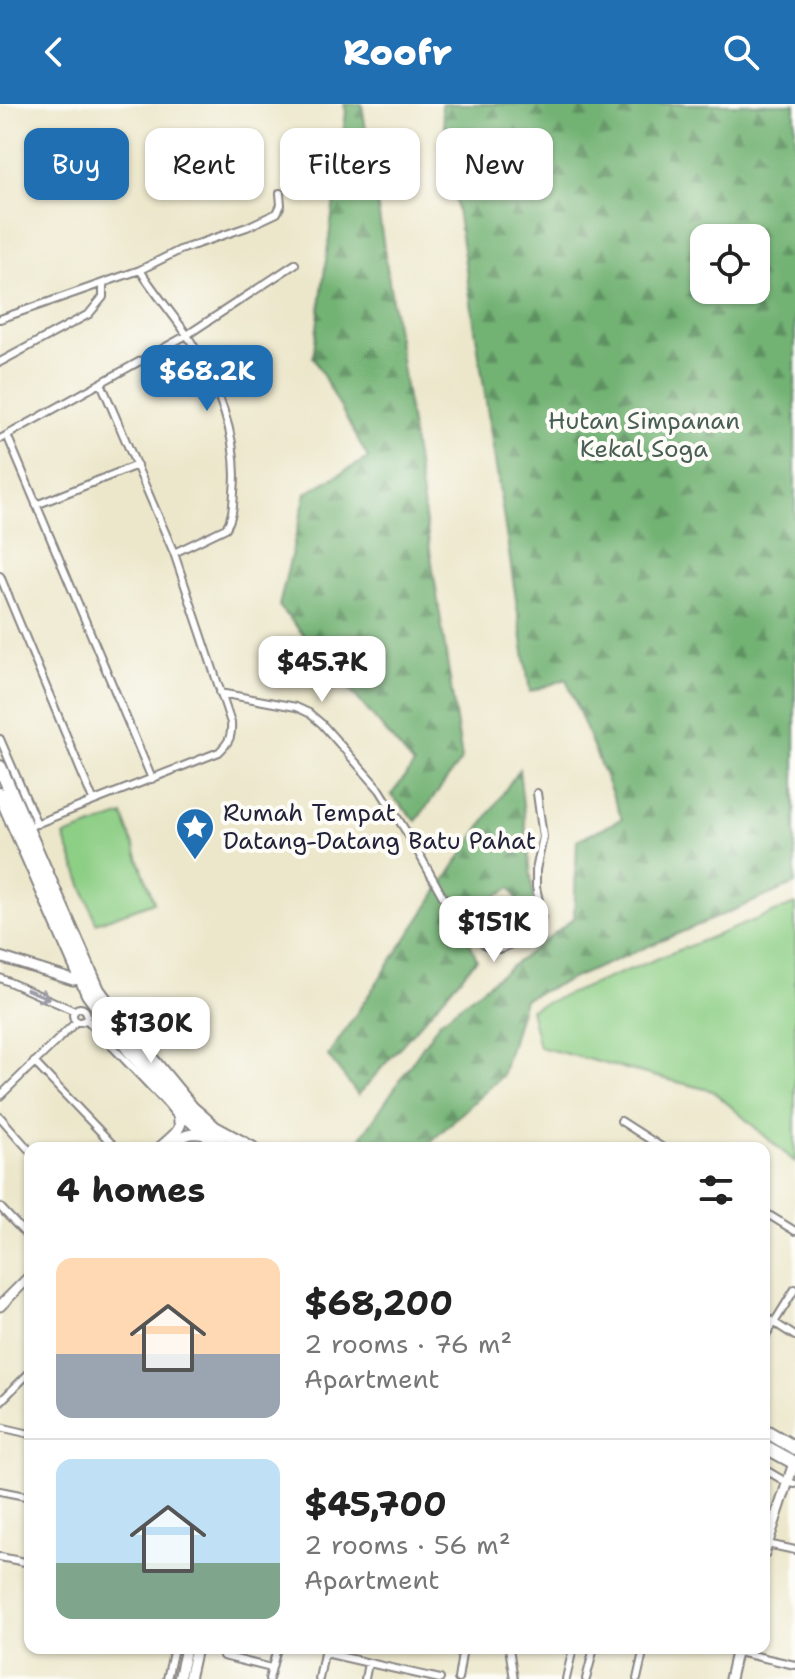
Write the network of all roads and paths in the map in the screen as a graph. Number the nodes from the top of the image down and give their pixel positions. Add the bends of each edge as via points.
1 (281, 200) edge
2 (295, 264) dead end
3 (140, 270) junction
4 (103, 283) junction
5 (0, 319) edge
6 (187, 335) junction
7 (0, 362) edge
8 (101, 383) junction
9 (3, 437) edge
10 (137, 465) junction
11 (36, 505) junction
12 (174, 553) junction
13 (0, 576) edge
14 (220, 693) junction
15 (0, 739) edge
16 (0, 767) edge
17 (152, 779) junction
18 (537, 793) dead end
19 (0, 794) edge
20 (93, 800) junction
21 (33, 826) junction
22 (25, 852) junction
23 (0, 957) edge
24 (85, 977) junction
25 (0, 978) edge
26 (75, 1011) junction
27 (86, 1019) junction
28 (77, 1021) junction
29 (34, 1062) junction
30 (0, 1096) edge
31 (182, 1112) junction
32 (0, 1117) edge
33 (621, 1121) dead end
34 (179, 1130) junction
35 (208, 1136) junction
36 (110, 1142) edge
37 (166, 1142) edge
38 (177, 1142) edge
39 (216, 1142) edge
40 (241, 1142) edge
41 (654, 1142) edge
42 (24, 1144) edge
43 (0, 1207) edge
44 (770, 1216) edge
45 (795, 1231) edge
46 (24, 1233) edge
47 (24, 1281) edge
48 (795, 1289) edge
49 (2, 1299) edge
50 (770, 1320) edge
51 (774, 1323) junction
52 (770, 1329) edge
53 (795, 1336) edge
54 (24, 1378) edge
55 (0, 1402) edge
56 (0, 1427) edge
57 (24, 1433) edge
58 (770, 1433) edge
59 (795, 1448) edge
60 (770, 1449) edge
61 (794, 1463) edge
62 (770, 1472) edge
63 (790, 1483) edge
64 (0, 1491) edge
65 (24, 1496) edge
66 (770, 1531) edge
67 (770, 1542) edge
68 (795, 1550) edge
69 (0, 1557) edge
70 (24, 1562) edge
71 (173, 1654) edge
72 (185, 1654) edge
73 (195, 1654) edge
74 (275, 1654) edge
75 (324, 1654) edge
76 (336, 1654) edge
77 (462, 1654) edge
78 (510, 1654) edge
79 (572, 1654) edge
80 (592, 1654) edge
81 (643, 1654) edge
82 (735, 1654) edge
83 (752, 1654) edge
84 (223, 1656) dead end
85 (368, 1663) junction
86 (795, 1665) edge
87 (271, 1668) junction
88 (415, 1676) edge
89 (167, 1679) edge
90 (179, 1679) edge
91 (189, 1679) edge
92 (269, 1679) edge
93 (319, 1679) edge
94 (365, 1679) edge
95 (440, 1679) edge
96 (458, 1679) edge
97 (514, 1679) edge
98 (566, 1679) edge
99 (586, 1679) edge
100 (637, 1679) edge
101 (730, 1679) edge

1 - 3 street via 277,213
2 - 6 street
3 - 4 street
3 - 6 street
4 - 5 street
4 - 7 street via 103,297 89,314
6 - 8 street
6 - 12 street via 215,391 232,445 235,483 226,528
8 - 9 street
8 - 10 street
9 - 11 street
10 - 11 street
10 - 12 street
11 - 17 street
12 - 14 street
13 - 20 street
14 - 17 street via 231,723 228,743 219,752
14 - 18 street via 296,707 322,724 380,790 443,897 491,949 501,949 540,925 536,870 543,837
15 - 21 street
16 - 21 highway
17 - 20 street
19 - 22 highway
20 - 21 street
21 - 22 highway via 23,837
21 - 24 highway
22 - 24 highway
23 - 24 street
24 - 31 highway via 104,1018
24 - 40 highway via 192,1108
25 -> 26 street
26 - 27 street via 83,1009
26 - 28 street
27 - 28 street
27 - 34 street via 168,1105
28 - 29 street
29 - 30 street
29 - 36 street
31 - 34 street
31 - 35 highway
32 - 42 street
33 - 41 street
34 - 37 street
35 - 38 street via 187,1135
35 - 39 highway
43 - 46 street
44 - 45 street
47 - 49 street
48 - 51 street
50 - 51 street
51 - 52 street
51 - 53 street
54 - 55 street
56 - 57 street
58 - 59 highway
60 - 61 highway
61 - 63 street
62 - 63 street
63 - 66 street
64 - 65 street
67 - 68 street
69 - 70 street
71 - 89 street
72 - 90 street
73 - 91 street
74 - 87 street
75 - 93 street
76 - 85 street
77 - 96 street
78 - 97 street
79 - 98 street
80 - 99 street
81 - 100 street
82 - 101 street
83 - 86 street
84 - 87 street
85 - 88 street
85 - 94 street
87 - 92 street
88 - 95 street

